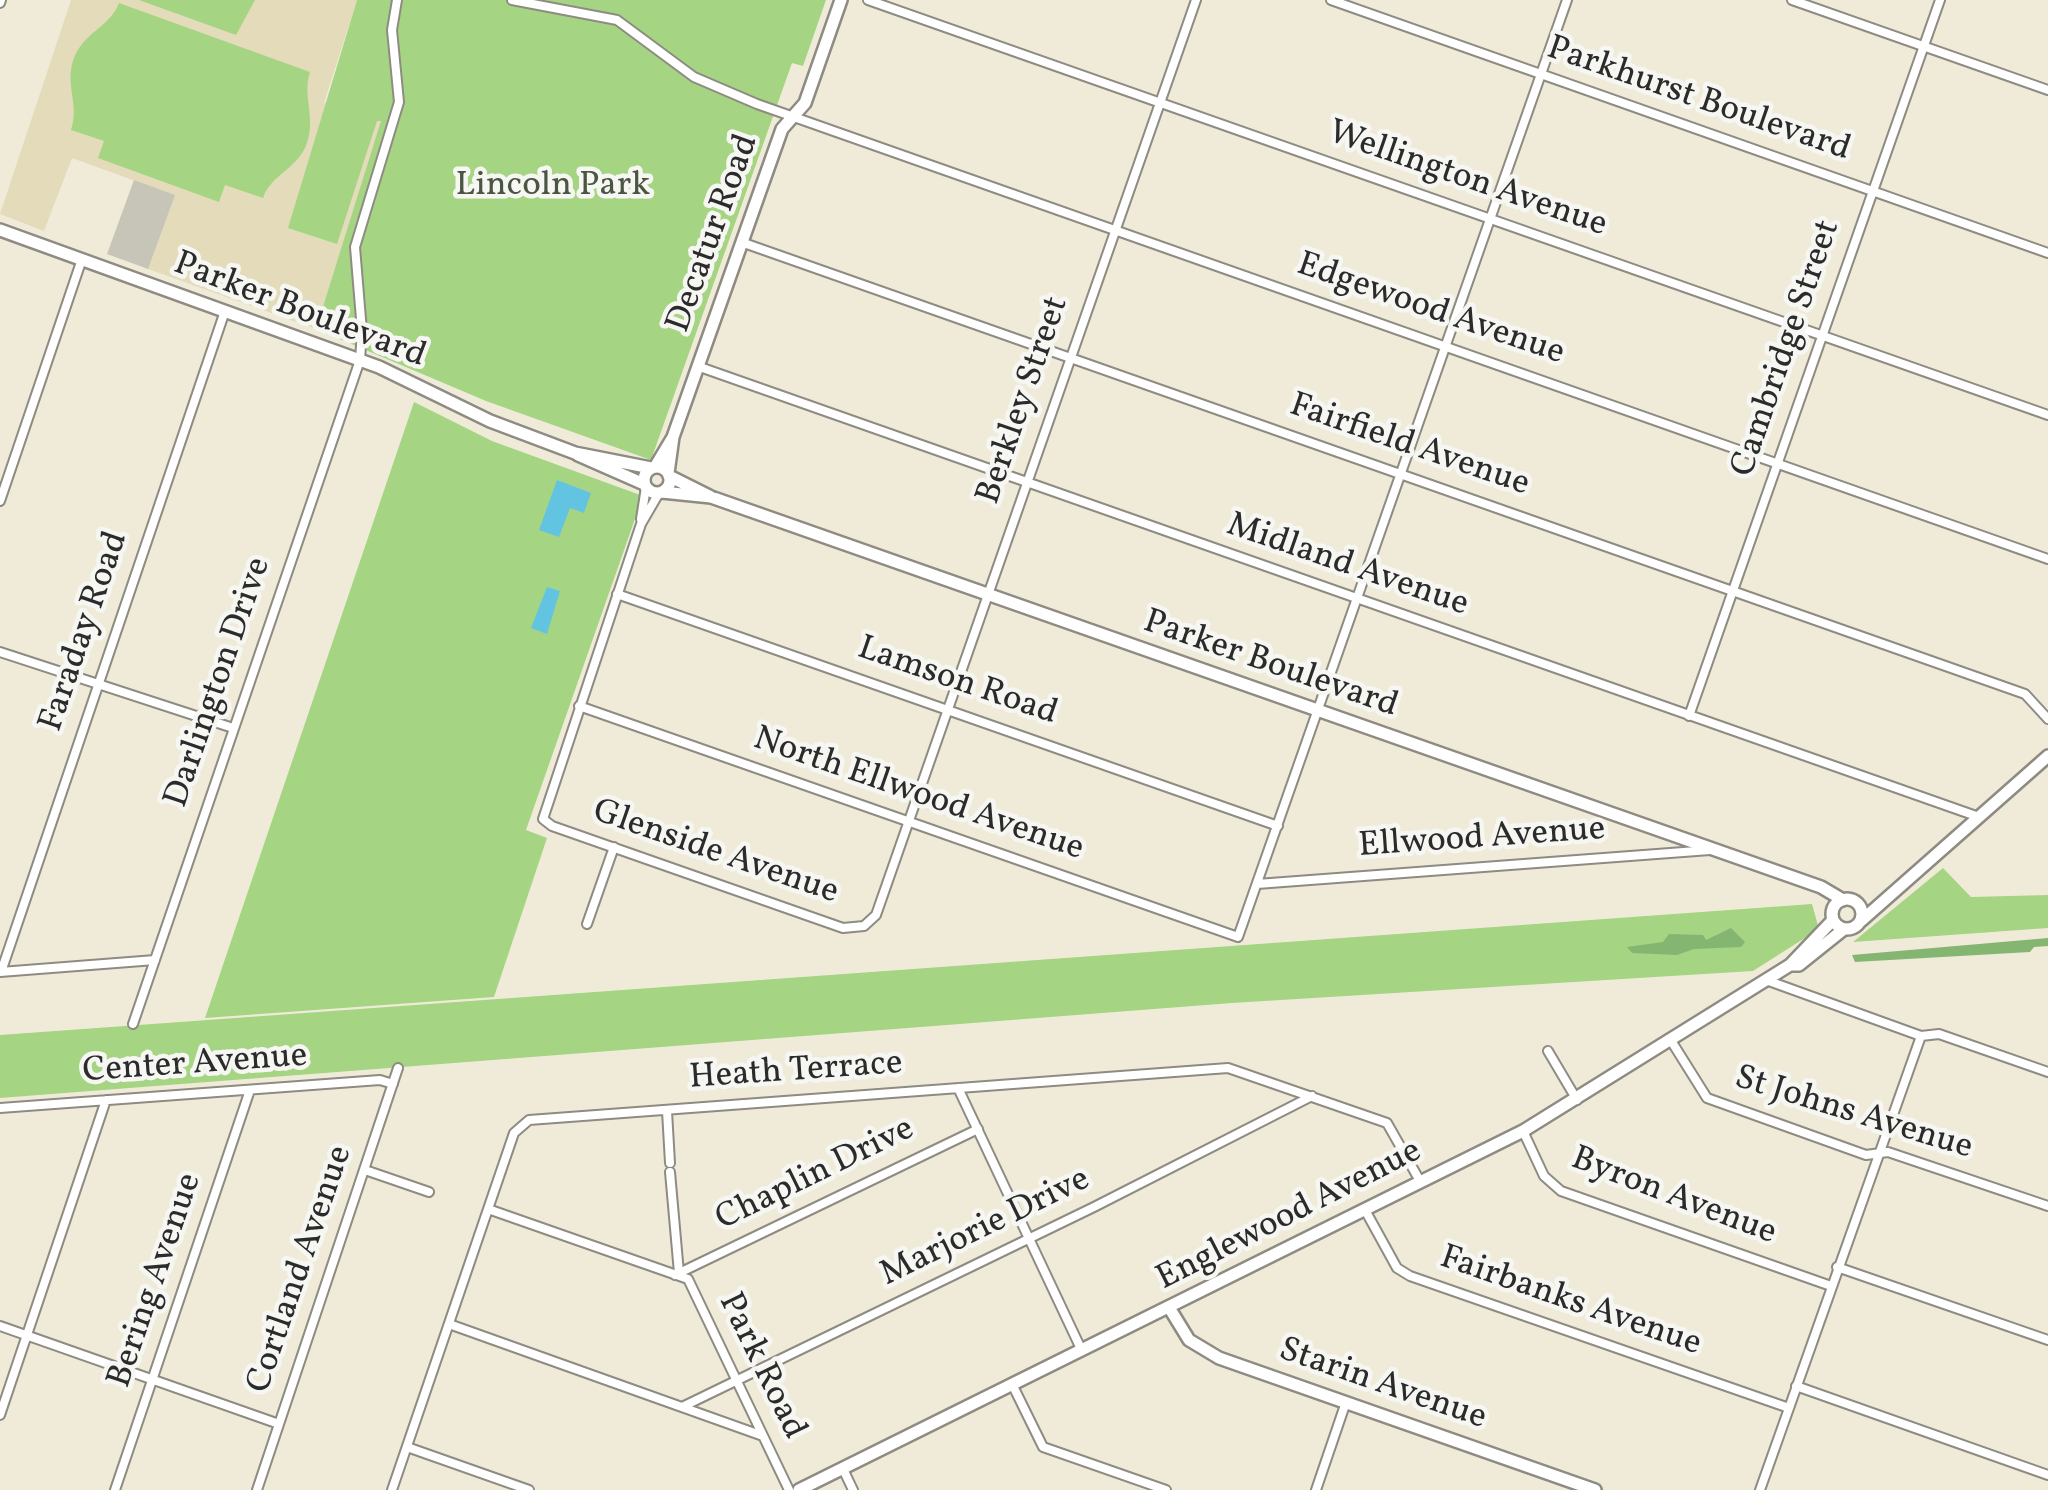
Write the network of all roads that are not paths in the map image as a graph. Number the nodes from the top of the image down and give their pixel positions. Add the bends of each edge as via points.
1 (397, 0) edge
2 (512, 0) edge
3 (841, 0) edge
4 (868, 0) edge
5 (1196, 0) edge
6 (1330, 0) edge
7 (1567, 0) edge
8 (1792, 0) edge
9 (1940, 0) edge
10 (1924, 47) junction
11 (1542, 75) junction
12 (2048, 90) edge
13 (1160, 102) junction
14 (794, 117) junction
15 (1873, 192) junction
16 (1492, 218) junction
17 (1115, 229) junction
18 (0, 230) edge
19 (742, 242) junction
20 (2048, 254) edge
21 (82, 259) junction
22 (224, 311) junction
23 (1822, 335) junction
24 (1446, 346) junction
25 (1070, 357) junction
26 (360, 360) junction
27 (697, 366) junction
28 (2048, 415) edge
29 (673, 437) junction
30 (574, 453) junction
31 (1778, 463) junction
32 (653, 468) junction
33 (669, 474) junction
34 (1402, 474) junction
35 (1026, 483) junction
36 (645, 486) junction
37 (661, 493) junction
38 (711, 498) junction
39 (0, 501) edge
40 (642, 524) junction
41 (2048, 559) edge
42 (1733, 591) junction
43 (618, 594) junction
44 (987, 595) junction
45 (1356, 600) junction
46 (0, 652) edge
47 (98, 682) junction
48 (579, 706) junction
49 (947, 709) junction
50 (1318, 712) junction
51 (1689, 716) junction
52 (2048, 719) edge
53 (233, 728) junction
54 (2048, 756) edge
55 (1979, 817) junction
56 (908, 822) junction
57 (1278, 826) junction
58 (614, 847) junction
59 (1710, 850) junction
60 (1258, 884) junction
61 (1812, 886) junction
62 (1887, 894) junction
63 (1848, 900) junction
64 (1833, 917) junction
65 (1861, 920) junction
66 (587, 924) dead end
67 (1844, 929) junction
68 (155, 960) junction
69 (1790, 966) junction
70 (0, 972) edge
71 (1766, 980) junction
72 (133, 1024) dead end
73 (1921, 1036) junction
74 (1670, 1040) junction
75 (1548, 1051) dead end
76 (398, 1068) dead end
77 (2048, 1072) edge
78 (393, 1084) junction
79 (958, 1088) junction
80 (250, 1090) junction
81 (1312, 1096) junction
82 (106, 1100) junction
83 (1576, 1100) junction
84 (0, 1108) edge
85 (668, 1110) junction
86 (978, 1129) junction
87 (1522, 1130) junction
88 (1878, 1153) junction
89 (365, 1170) junction
90 (1420, 1181) junction
91 (429, 1192) dead end
92 (2048, 1206) edge
93 (488, 1209) junction
94 (1365, 1210) junction
95 (1028, 1239) junction
96 (1837, 1268) junction
97 (677, 1274) junction
98 (1831, 1286) junction
99 (1170, 1309) junction
100 (449, 1324) junction
101 (0, 1326) edge
102 (27, 1336) junction
103 (2048, 1340) edge
104 (1082, 1352) junction
105 (152, 1380) junction
106 (736, 1380) junction
107 (1014, 1386) junction
108 (1796, 1386) junction
109 (1346, 1402) junction
110 (682, 1407) junction
111 (1788, 1408) junction
112 (0, 1415) edge
113 (279, 1424) junction
114 (763, 1436) junction
115 (406, 1447) junction
116 (844, 1469) junction
117 (2048, 1474) edge
118 (115, 1490) edge
119 (256, 1490) edge
120 (392, 1490) edge
121 (529, 1490) edge
122 (789, 1490) edge
123 (799, 1490) edge
124 (853, 1490) edge
125 (1166, 1490) edge
126 (1316, 1490) edge
127 (1595, 1490) edge
128 (1760, 1490) edge

1 - 26 street, Darlington Drive via 392,30 399,102 355,247
2 - 14 street, Edgewood Avenue via 617,20 694,77
3 - 14 street, Decatur Road
4 - 13 street, Wellington Avenue
5 - 13 street, Berkley Street
6 - 11 street, Parkhurst Boulevard
7 - 11 street
8 - 10 street
9 - 10 street, Cambridge Street
10 - 12 street
10 - 15 street, Cambridge Street
11 - 15 street, Parkhurst Boulevard
11 - 16 street
13 - 16 street, Wellington Avenue
13 - 17 street, Berkley Street
14 - 17 street, Edgewood Avenue
14 - 19 street, Decatur Road via 782,128
15 - 20 street, Parkhurst Boulevard
15 - 23 street, Cambridge Street
16 - 23 street, Wellington Avenue
16 - 24 street
17 - 24 street, Edgewood Avenue
17 - 25 street, Berkley Street
18 - 21 street, Parker Boulevard
19 - 25 street, Fairfield Avenue
19 - 27 street, Decatur Road
21 - 22 street, Parker Boulevard
21 - 39 street
22 - 26 street, Parker Boulevard
22 - 47 street, Faraday Road
23 - 28 street, Wellington Avenue
23 - 31 street, Cambridge Street
24 - 31 street, Edgewood Avenue
24 - 34 street
25 - 34 street, Fairfield Avenue
25 - 35 street, Berkley Street
26 - 30 street, Parker Boulevard via 490,422
26 - 53 street, Darlington Drive
27 - 29 street, Decatur Road
27 - 35 street, Midland Avenue
29 - 32 street, Decatur Road
29 - 33 street, Decatur Road
30 - 32 street, Parker Boulevard
30 - 36 street, Parker Boulevard
31 - 41 street, Edgewood Avenue
31 - 42 street, Cambridge Street
32 - 33 street, Parker Boulevard
32 - 36 street
33 - 37 street
33 - 38 street, Parker Boulevard
34 - 42 street, Fairfield Avenue
34 - 45 street
35 - 44 street, Berkley Street
35 - 45 street, Midland Avenue
36 - 37 street, Parker Boulevard
36 - 40 street
37 - 38 street, Parker Boulevard
37 - 40 street
38 - 44 street, Parker Boulevard
40 - 43 street
42 - 51 street, Cambridge Street
42 - 52 street, Fairfield Avenue via 2025,694
43 - 48 street
43 - 49 street, Lamson Road
44 - 49 street, Berkley Street
44 - 50 street, Parker Boulevard
45 - 50 street
45 - 51 street, Midland Avenue
46 - 47 street
47 - 53 street
47 - 70 street, Faraday Road
48 - 56 street, North Ellwood Avenue
48 - 58 street, Glenside Avenue via 543,819
49 - 56 street, Berkley Street
49 - 57 street, Lamson Road
50 - 57 street
50 - 59 street, Parker Boulevard
51 - 55 street, Midland Avenue
53 - 68 street, Darlington Drive
54 - 55 street, Englewood Avenue
55 - 62 street, Englewood Avenue
56 - 58 street, Glenside Avenue via 876,915 857,929
56 - 60 street, North Ellwood Avenue via 1238,937
57 - 60 street
58 - 66 street
59 - 60 street, Ellwood Avenue
59 - 61 street, Parker Boulevard
61 - 63 street, Parker Boulevard
61 - 64 street
62 - 63 street
62 - 65 street, Englewood Avenue
63 - 64 street, Englewood Avenue
63 - 65 street via 1860,906
64 - 67 street
64 - 69 street, Englewood Avenue
65 - 67 street, Englewood Avenue
67 - 69 street, Englewood Avenue
68 - 70 street
68 - 72 street, Darlington Drive
69 - 71 street, Englewood Avenue
71 - 73 street
71 - 74 street, Englewood Avenue
73 - 77 street via 1938,1034
73 - 88 street
74 - 83 street, Englewood Avenue
74 - 88 street, St Johns Avenue via 1707,1098 1866,1155
75 - 83 street
76 - 78 street, Cortland Avenue
78 - 80 street, Center Avenue
78 - 89 street, Cortland Avenue
79 - 81 street, Heath Terrace via 1228,1068
79 - 85 street, Heath Terrace
79 - 86 street
80 - 82 street, Center Avenue
80 - 105 street, Bering Avenue
81 - 90 street, Heath Terrace via 1393,1127
81 - 95 street, Marjorie Drive
82 - 84 street, Center Avenue
82 - 102 street
83 - 87 street, Englewood Avenue
85 - 93 street, Heath Terrace via 523,1123
85 - 97 street, Park Road
86 - 95 street
86 - 97 street, Chaplin Drive
87 - 90 street, Englewood Avenue
87 - 98 street, Byron Avenue via 1544,1176 1562,1191
88 - 92 street, St Johns Avenue
88 - 96 street
89 - 91 street
89 - 113 street, Cortland Avenue
90 - 94 street, Englewood Avenue
93 - 97 street
93 - 100 street, Heath Terrace
94 - 99 street, Englewood Avenue
94 - 111 street, Fairbanks Avenue via 1396,1268 1410,1276
95 - 104 street
95 - 106 street, Marjorie Drive
96 - 98 street
96 - 103 street
97 - 106 street, Park Road via 688,1279
98 - 108 street
99 - 104 street, Englewood Avenue
99 - 109 street, Starin Avenue via 1202,1350
100 - 110 street
100 - 115 street, Heath Terrace
101 - 102 street
102 - 105 street
102 - 112 street
104 - 107 street, Englewood Avenue
105 - 113 street
105 - 118 street, Bering Avenue
106 - 110 street, Marjorie Drive
106 - 114 street, Park Road
107 - 116 street, Englewood Avenue
107 - 125 street via 1043,1446
108 - 111 street
108 - 117 street
109 - 126 street
109 - 127 street, Starin Avenue
110 - 114 street
111 - 128 street
113 - 119 street, Cortland Avenue
114 - 122 street, Park Road
115 - 120 street, Heath Terrace
115 - 121 street
116 - 123 street, Englewood Avenue
116 - 124 street

